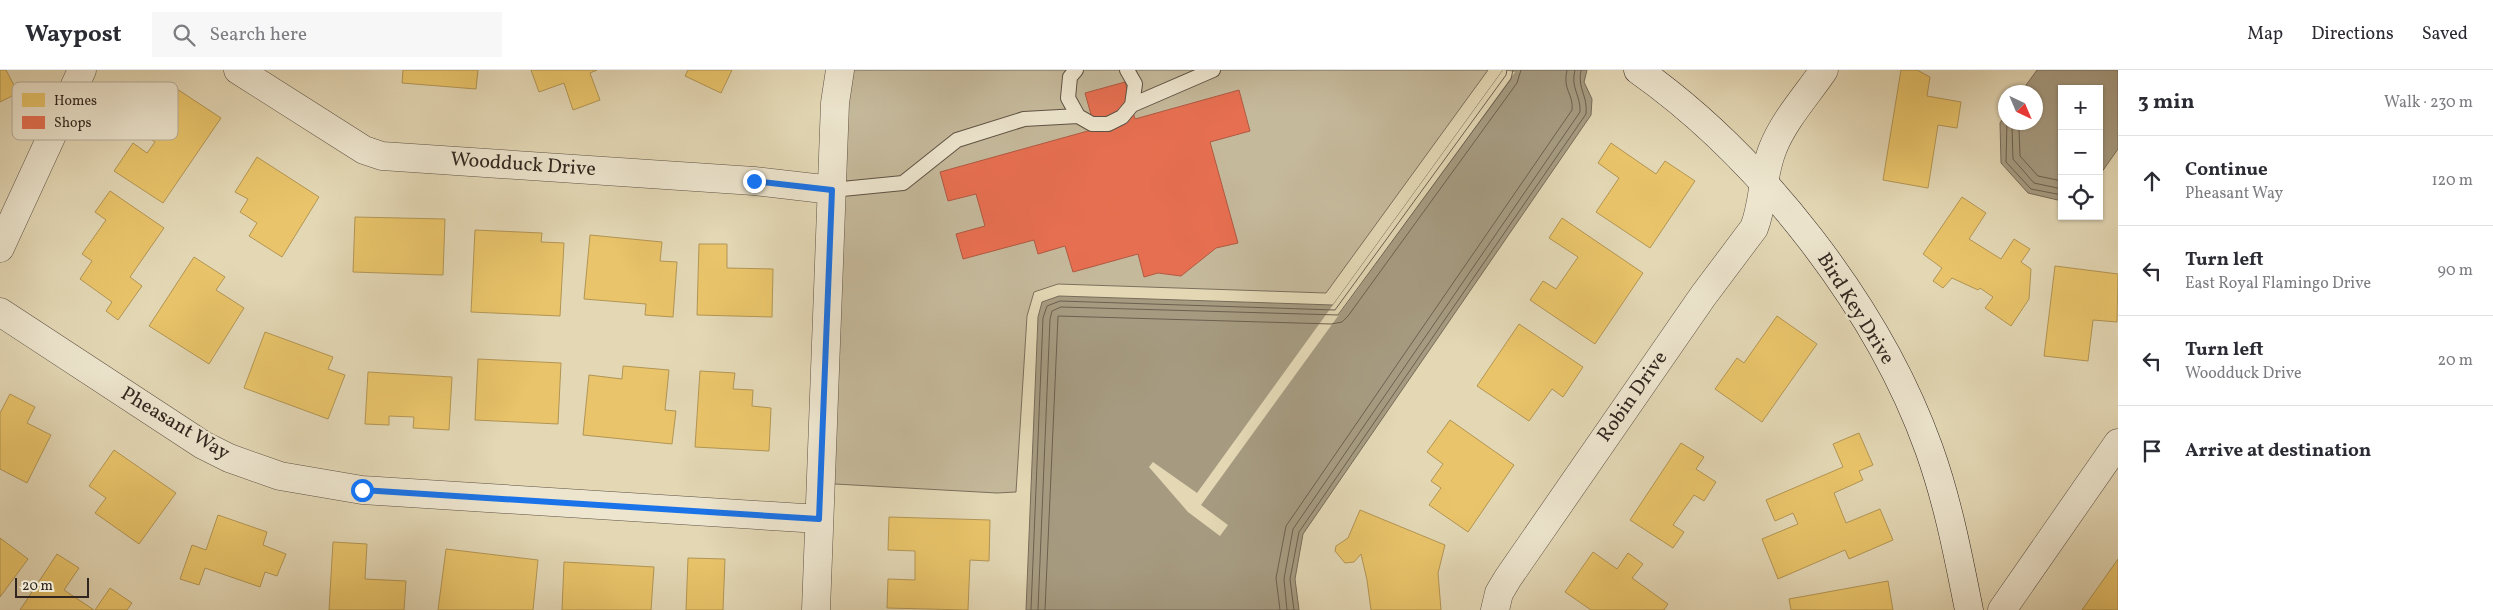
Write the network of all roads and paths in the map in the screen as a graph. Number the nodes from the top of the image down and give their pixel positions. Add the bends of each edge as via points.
1 (82, 70) edge
2 (238, 70) edge
3 (840, 70) edge
4 (1076, 70) edge
5 (1127, 70) edge
6 (1213, 70) edge
7 (1638, 70) edge
8 (1824, 70) edge
9 (76, 82) edge
10 (1132, 105) junction
11 (1078, 116) junction
12 (50, 140) edge
13 (1764, 182) junction
14 (832, 190) junction
15 (0, 248) edge
16 (0, 312) edge
17 (2118, 443) edge
18 (819, 519) junction
19 (816, 610) edge
20 (1495, 610) edge
21 (1969, 610) edge
22 (2002, 610) edge

1 - 9 street
2 - 14 street, Woodduck Drive via 364,150 382,156 754,181
3 - 14 street via 834,103
4 - 11 lane via 1070,77 1068,98
5 - 10 lane via 1135,84
6 - 10 lane
7 - 13 street, Bird Key Drive via 1711,129
8 - 13 street, Robin Drive via 1773,148
10 - 11 lane via 1122,117 1108,124 1092,124
11 - 14 lane via 1024,120 957,140 903,183
12 - 15 street
13 - 20 street, Robin Drive via 1754,228 1703,296 1508,578
13 - 21 street, Bird Key Drive via 1835,271 1902,386 1928,448 1949,511
14 - 18 street
16 - 18 street, Pheasant Way via 203,445 280,476 362,490
17 - 22 street
18 - 19 street

